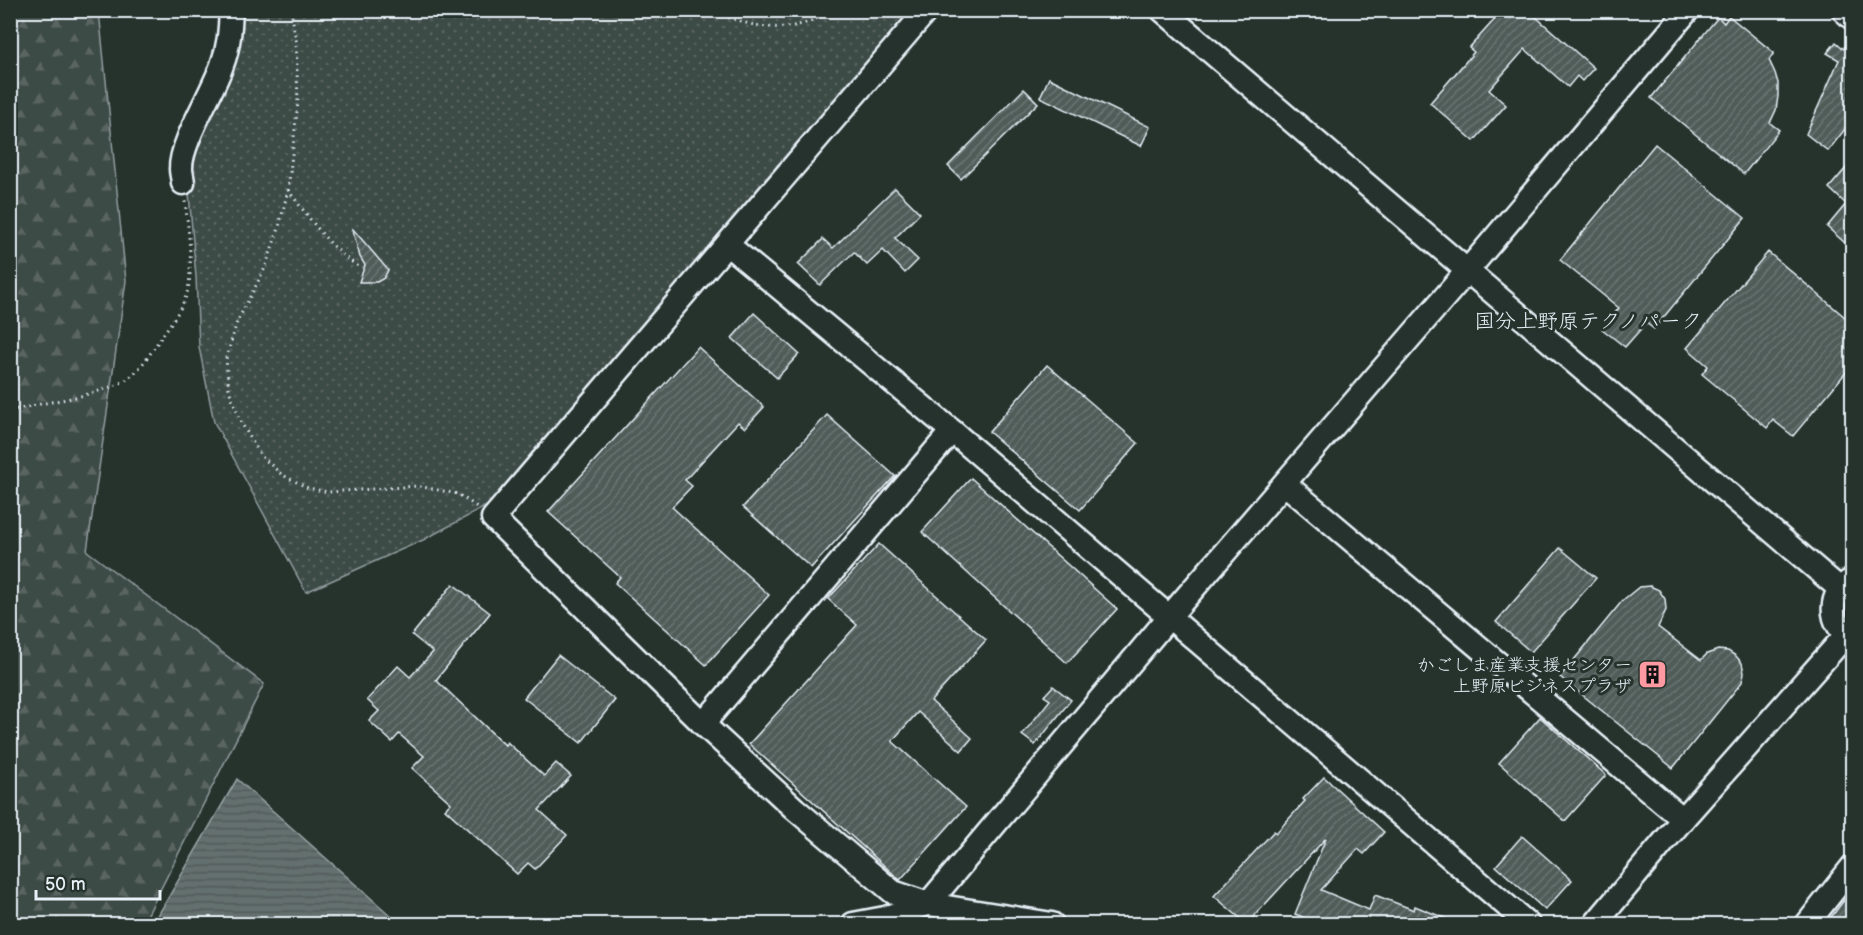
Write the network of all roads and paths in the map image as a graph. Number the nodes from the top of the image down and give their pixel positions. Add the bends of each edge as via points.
1 (231, 10) edge
2 (291, 10) edge
3 (712, 10) edge
4 (831, 10) edge
5 (927, 10) edge
6 (1162, 10) edge
7 (1688, 10) edge
8 (1843, 10) edge
9 (1852, 18) edge
10 (10, 104) edge
11 (10, 162) edge
12 (183, 183) joint
13 (288, 190) junction
14 (728, 244) junction
15 (358, 266) dead end
16 (1467, 272) junction
17 (10, 411) edge
18 (952, 431) junction
19 (1285, 484) junction
20 (493, 518) junction
21 (1846, 584) edge
22 (1169, 617) junction
23 (1850, 637) edge
24 (703, 724) junction
25 (1683, 819) junction
26 (1852, 867) edge
27 (928, 904) junction
28 (853, 924) edge
29 (1052, 924) edge
30 (1528, 924) edge
31 (1595, 924) edge
32 (1807, 924) edge

1 - 12 street via 230,43 182,158
2 - 13 path via 298,102
3 - 4 path via 762,28 795,26
5 - 14 street
6 - 16 street
7 - 16 street
8 - 9 street
10 - 11 path via 16,125
12 - 17 path via 190,273 187,294 144,363 119,384 79,398
13 - 15 path via 331,244
13 - 20 path via 265,268 237,322 226,359 229,390 242,424 261,456 280,474 308,488 328,492 418,486 458,494
14 - 18 street
14 - 20 street
16 - 19 street
16 - 21 street
18 - 22 street
18 - 24 street
19 - 22 street
19 - 25 street
20 - 24 street
21 - 23 street via 1835,598 1833,608 1839,628
22 - 27 street
22 - 30 street
23 - 25 street
24 - 27 street via 893,892
25 - 31 street
26 - 32 street
27 - 28 street
27 - 29 street

